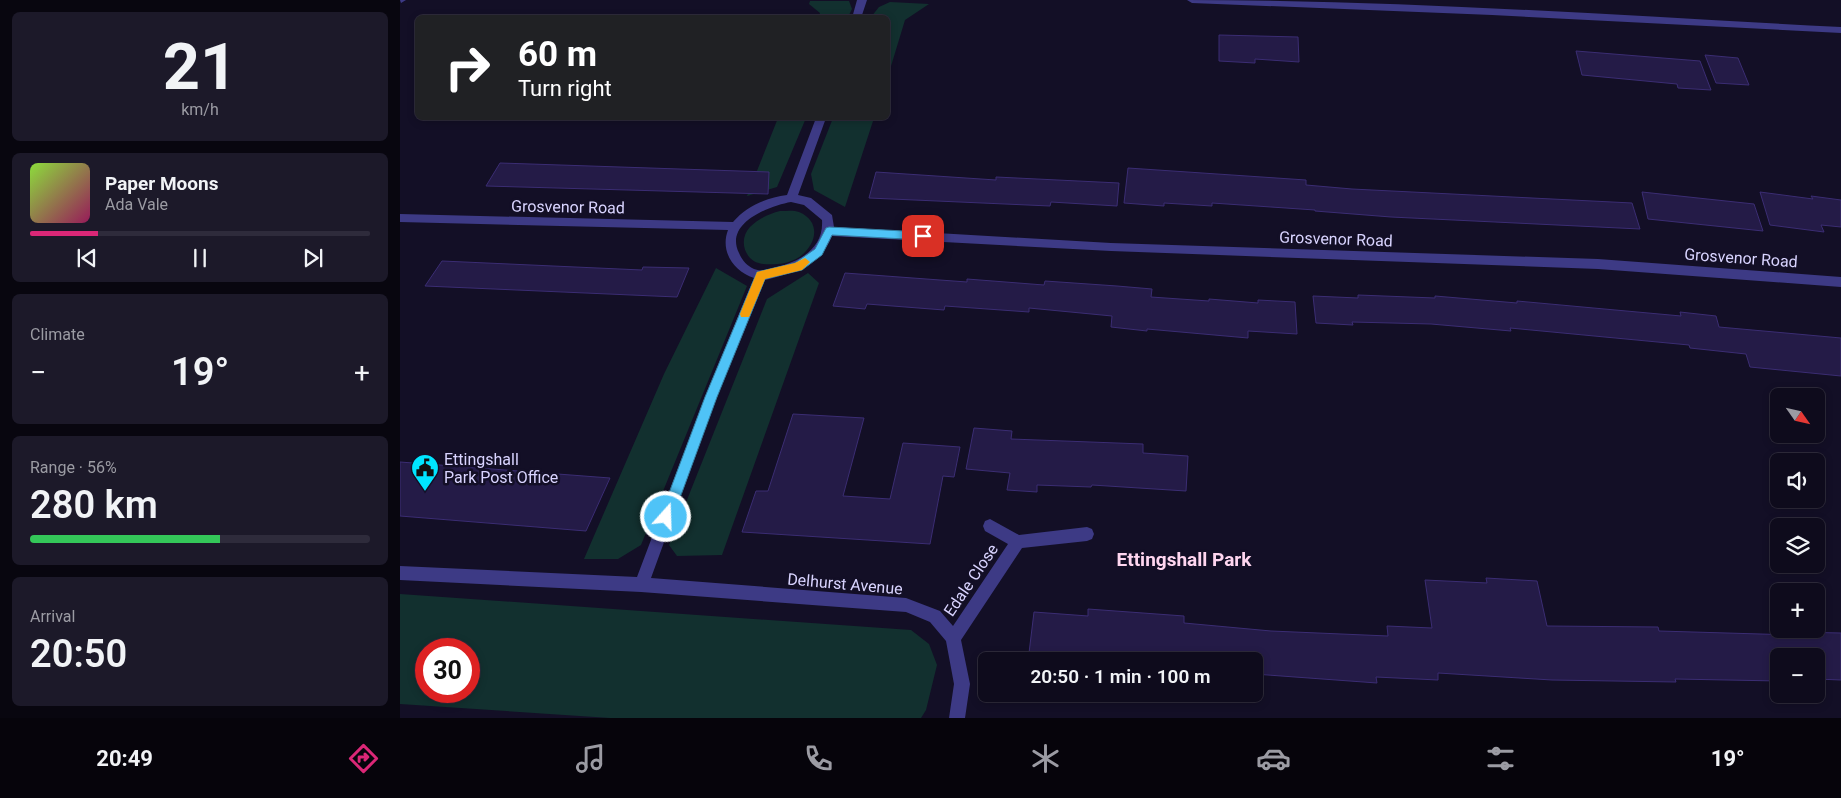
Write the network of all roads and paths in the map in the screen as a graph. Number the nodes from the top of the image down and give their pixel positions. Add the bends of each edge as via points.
1 (862, 0) edge
2 (1192, 0) edge
3 (857, 15) edge
4 (1841, 30) edge
5 (820, 120) edge
6 (791, 198) junction
7 (400, 218) edge
8 (736, 226) junction
9 (829, 231) junction
10 (761, 275) junction
11 (1841, 282) edge
12 (990, 526) dead end
13 (1087, 534) dead end
14 (1018, 542) junction
15 (400, 573) edge
16 (641, 585) junction
17 (953, 638) junction
18 (957, 718) edge

1 - 3 street
2 - 4 street
5 - 6 street
6 - 8 street via 776,199 751,210
6 - 9 street via 816,206 828,218
7 - 8 street, Grosvenor Road
8 - 10 street via 730,246 733,256 742,268
9 - 10 street via 819,252 798,267
9 - 11 street, Grosvenor Road via 1111,247 1598,264
10 - 16 street via 711,397
12 - 14 street, Edale Close
13 - 14 street, Edale Close
14 - 17 street, Edale Close
15 - 16 street, Delhurst Avenue
16 - 17 street, Delhurst Avenue via 906,606 935,616
17 - 18 street, Delhurst Avenue via 962,684

